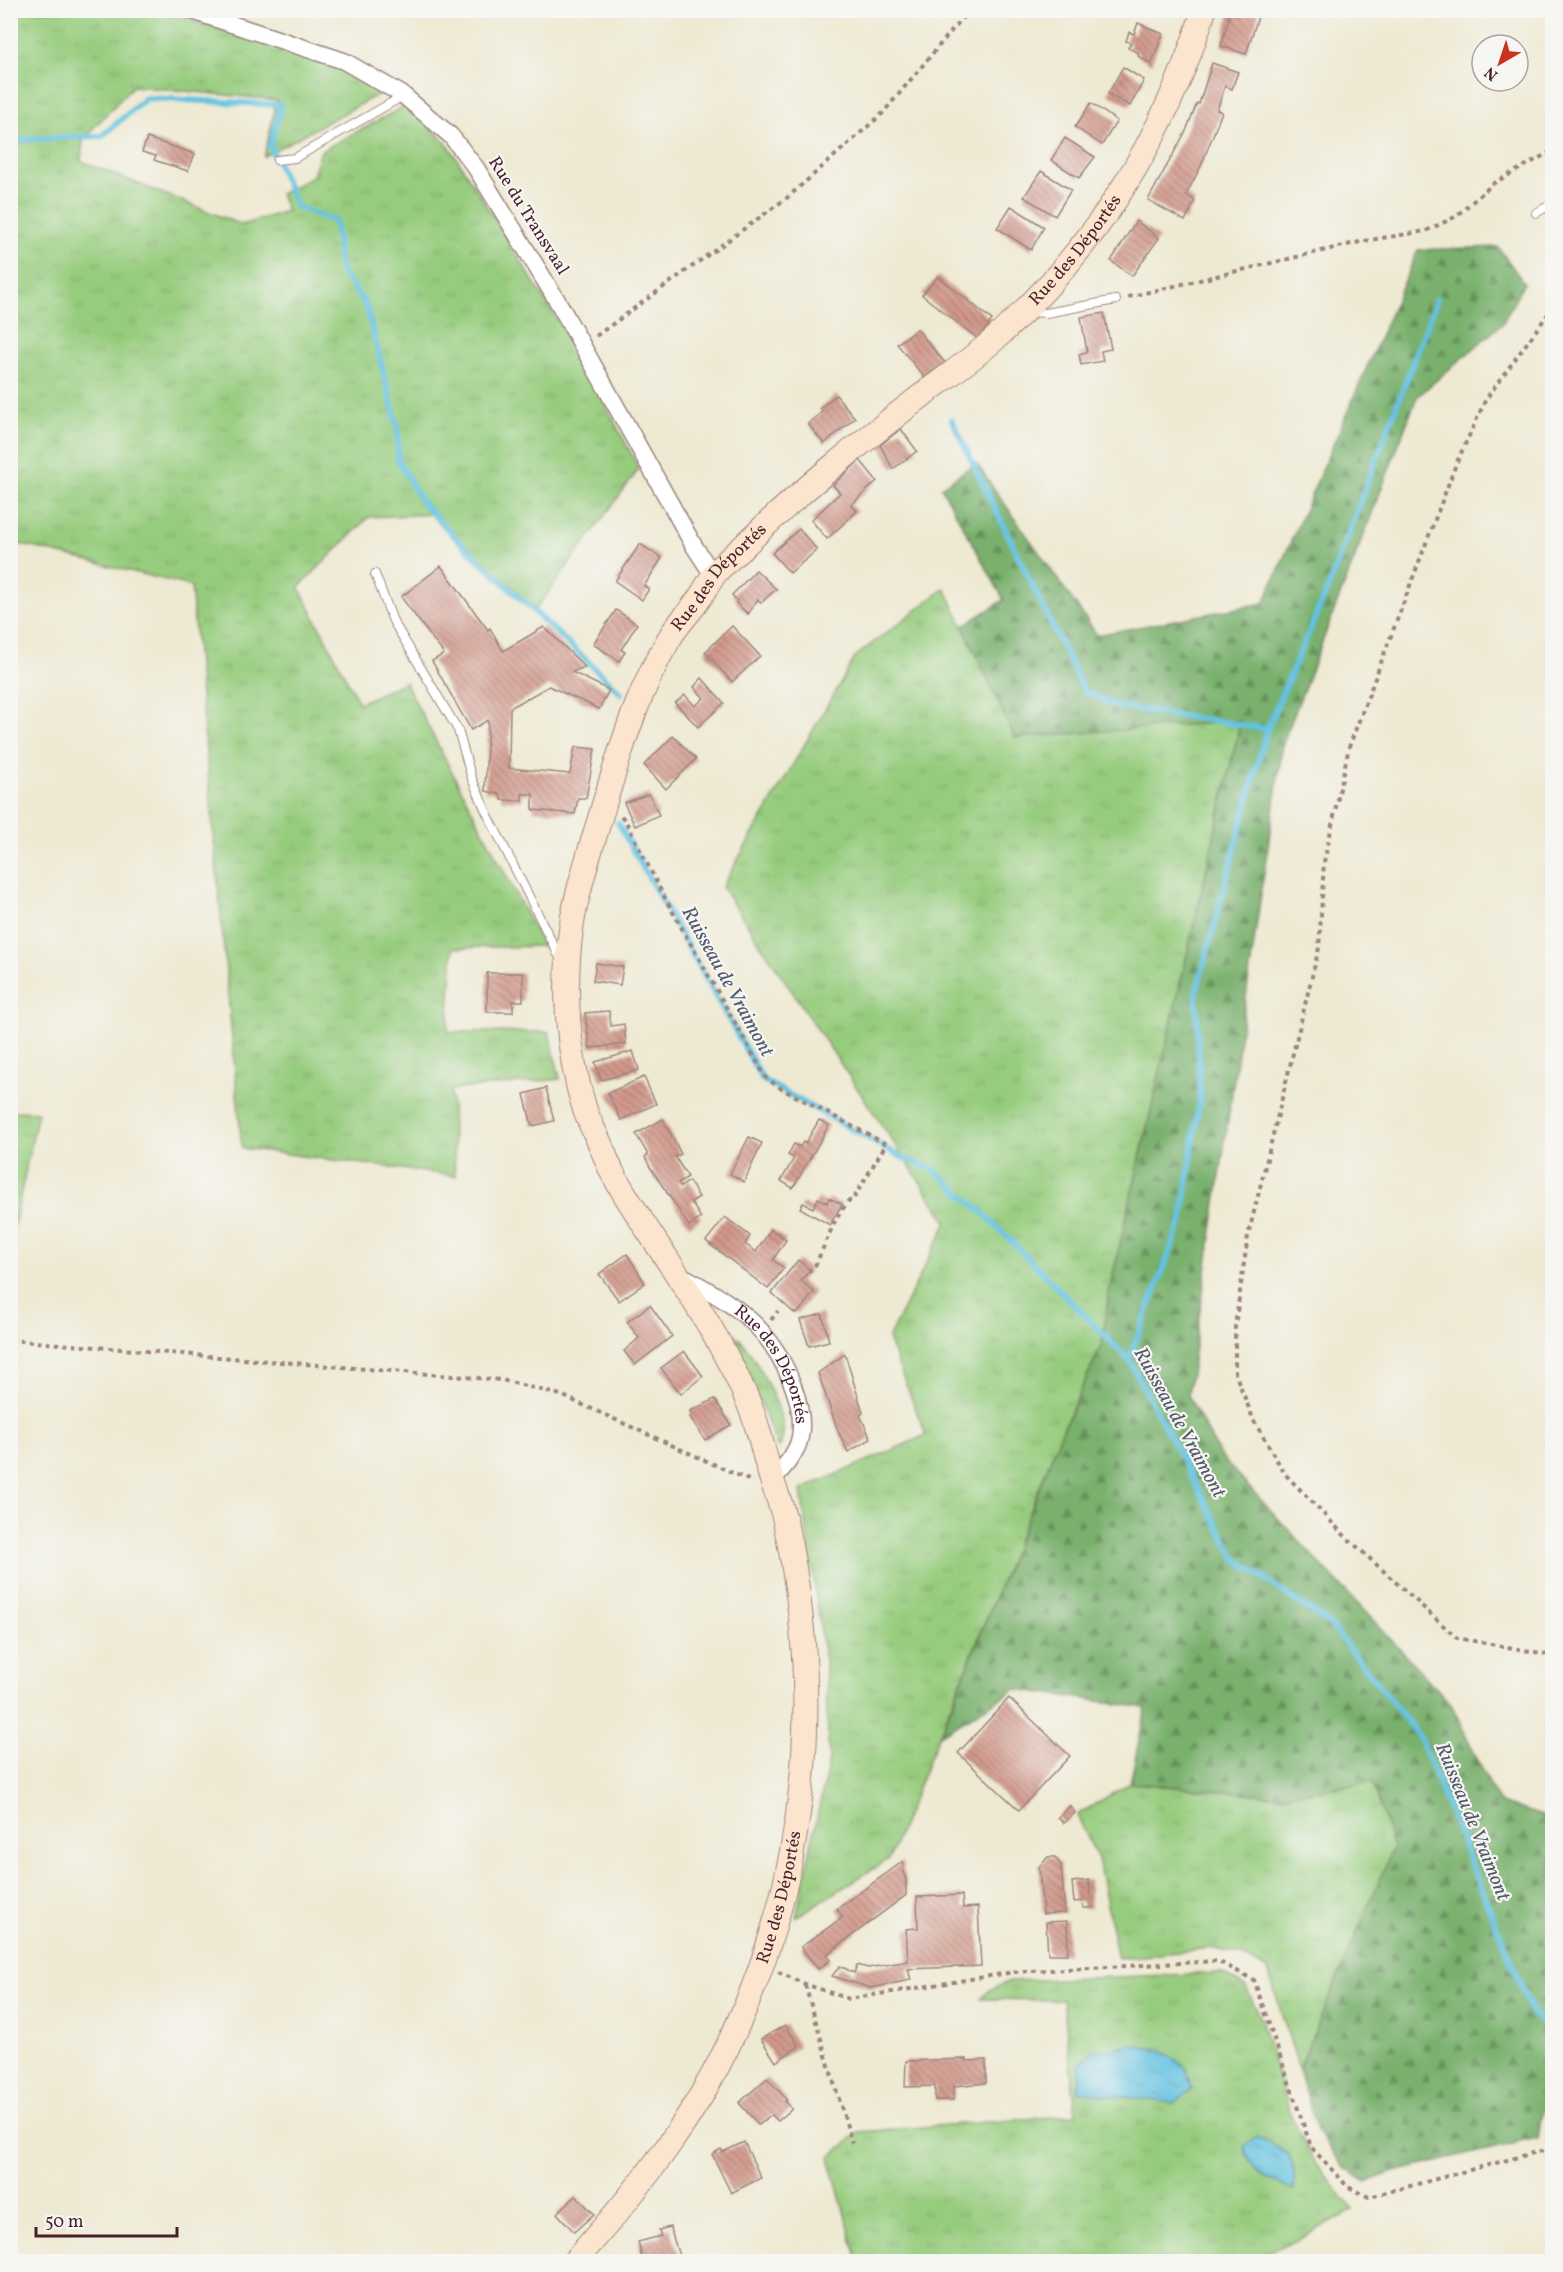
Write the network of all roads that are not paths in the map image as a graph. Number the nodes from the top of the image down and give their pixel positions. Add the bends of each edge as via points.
1 (189, 10) edge
2 (1204, 10) edge
3 (403, 95) junction
4 (277, 160) dead end
5 (1552, 204) edge
6 (1536, 213) dead end
7 (1116, 300) road end
8 (1023, 312) junction
9 (375, 574) dead end
10 (713, 575) junction
11 (567, 971) junction
12 (679, 1274) junction
13 (772, 1480) junction
14 (574, 2262) edge

1 - 3 street, Rue du Transvaal via 344,61
2 - 8 street, Rue des Déportés via 1189,57 1138,165 1113,207 1081,249
3 - 4 lane via 295,159
3 - 10 street, Rue du Transvaal via 451,136 476,168 558,302
5 - 6 lane
7 - 8 lane via 1046,313
8 - 10 street, Rue des Déportés via 993,341 770,519
9 - 11 lane via 393,621 458,730 486,811
10 - 11 street, Rue des Déportés via 674,632 626,732 581,882 571,926
11 - 12 street, Rue des Déportés via 571,1052 585,1108 614,1177
12 - 13 street, Rue des Déportés via 731,1365 756,1422
12 - 13 street, Rue des Déportés via 732,1306 762,1332 790,1376 802,1424 797,1447
13 - 14 street, Rue des Déportés via 783,1511 803,1624 807,1710 803,1784 778,1918 763,1965 730,2041 696,2103 652,2170

